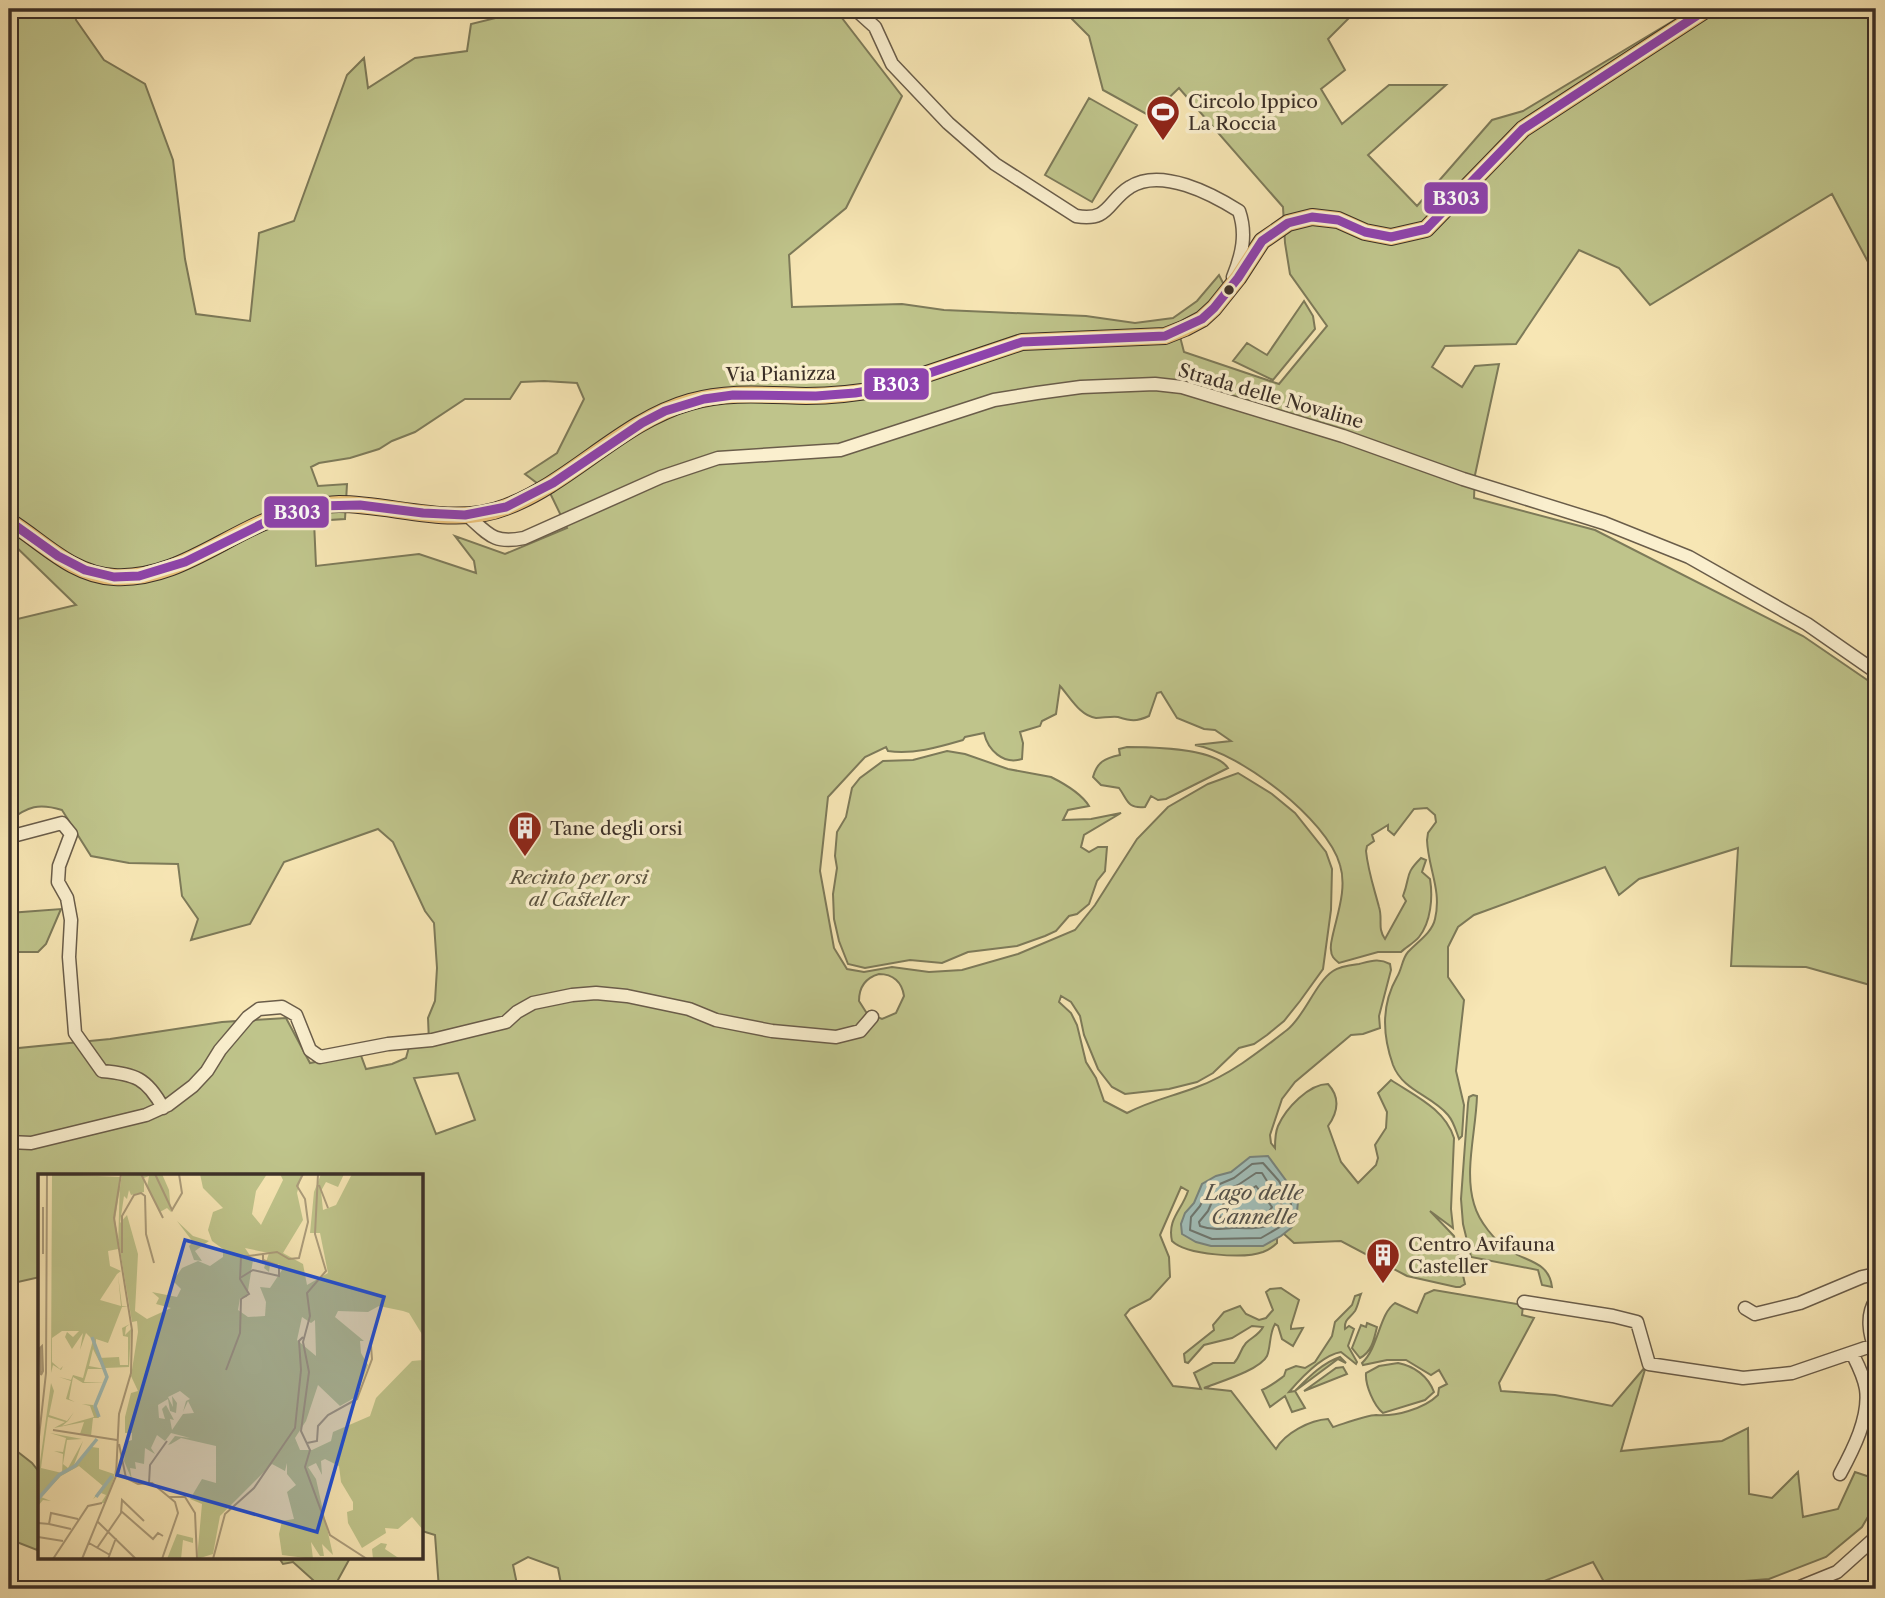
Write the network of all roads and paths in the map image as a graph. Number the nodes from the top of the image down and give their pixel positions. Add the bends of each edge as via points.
1 (855, 9) edge
2 (1707, 9) edge
3 (1230, 286) junction
4 (468, 516) junction
5 (9, 521) edge
6 (1876, 672) edge
7 (9, 837) edge
8 (872, 1017) dead end
9 (163, 1108) junction
10 (9, 1142) edge
11 (1876, 1274) edge
12 (1876, 1300) edge
13 (1524, 1302) dead end
14 (1745, 1308) dead end
15 (1875, 1348) edge
16 (1852, 1353) junction
17 (1840, 1474) dead end
18 (1876, 1537) edge
19 (1795, 1589) edge

1 - 3 street, Via Pianizza via 875,27 892,64 948,123 995,164 1076,216 1091,218 1105,213 1131,186 1150,180 1207,193 1239,211 1244,227 1241,257
2 - 3 main road via 1523,129 1426,229 1391,236 1365,232 1339,220 1312,217 1288,223 1262,241
3 - 4 main road, Via Pianizza via 1202,319 1165,336 1022,342 864,392 716,396 687,403 651,418 525,498
4 - 5 main road, Via Pianizza via 337,504 295,511 189,560 152,573 115,577 79,569
4 - 6 street, Strada delle Novaline via 492,536 507,541 524,538 661,477 718,458 840,450 995,400 1081,387 1155,384 1182,387 1343,436 1616,527 1689,557 1807,624
7 - 9 street via 62,823 71,834 58,882 71,920 75,1033 102,1071 139,1078 154,1090
8 - 9 street via 860,1031 836,1037 772,1031 716,1020 689,1009 596,993 533,1003 506,1022 432,1040 320,1057 310,1050 296,1015 282,1007 259,1009 238,1028 193,1086
9 - 10 street via 31,1143
11 - 14 street via 1800,1303 1755,1314
12 - 15 street via 1869,1323
13 - 16 street via 1637,1322 1649,1364 1743,1378 1792,1373
15 - 16 street
16 - 17 street via 1863,1376 1865,1408
18 - 19 street via 1837,1572

